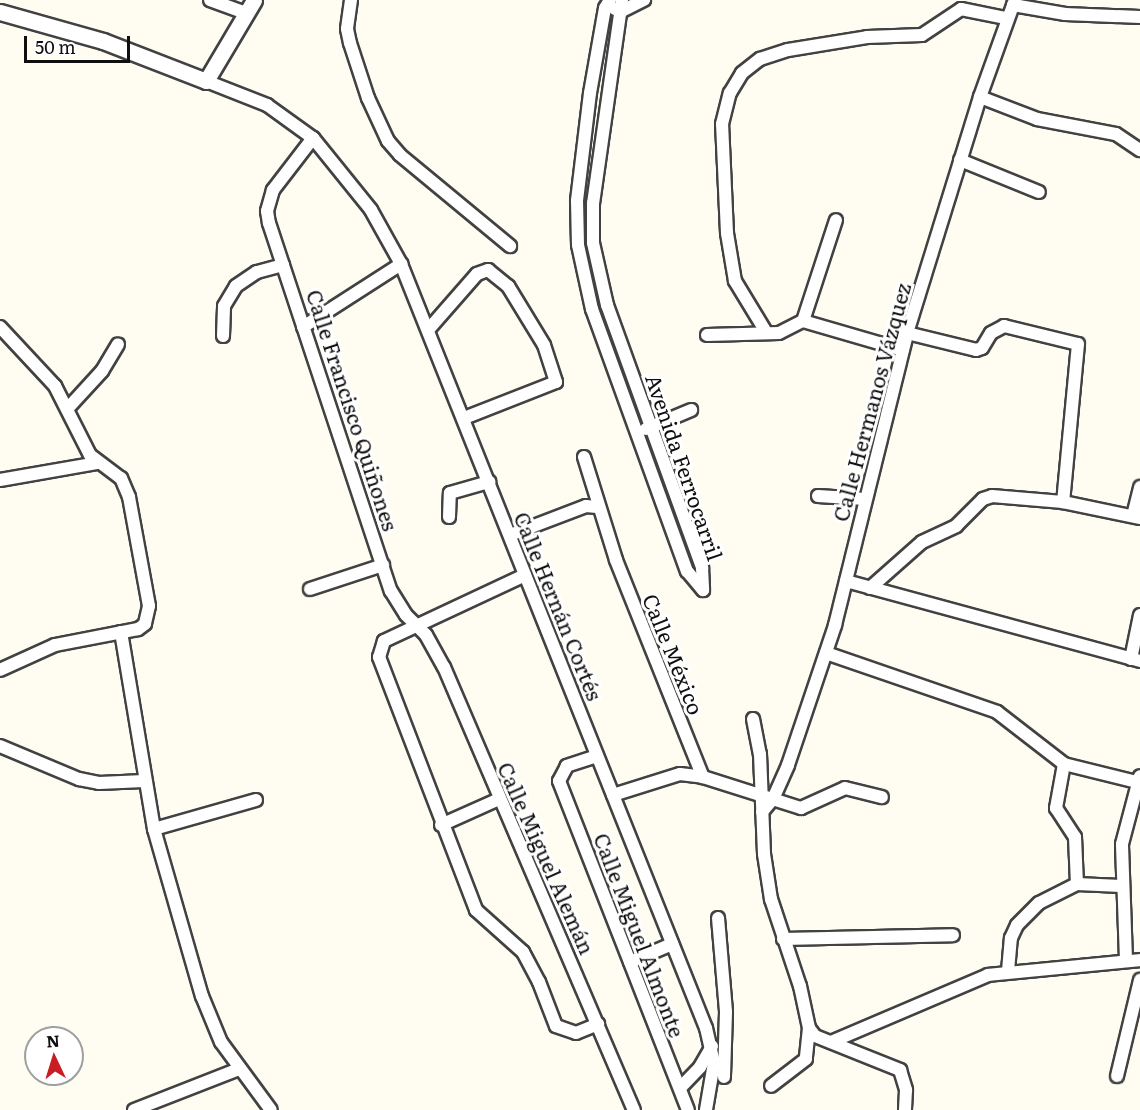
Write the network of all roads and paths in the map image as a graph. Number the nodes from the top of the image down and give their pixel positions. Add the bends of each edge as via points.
1 (210, 0) edge
2 (351, 0) edge
3 (644, 0) edge
4 (1014, 3) edge
5 (607, 4) edge
6 (622, 5) edge
7 (250, 6) edge
8 (0, 12) edge
9 (1140, 17) edge
10 (1006, 18) junction
11 (206, 81) junction
12 (980, 97) junction
13 (313, 138) junction
14 (1140, 150) edge
15 (960, 160) junction
16 (1039, 192) dead end
17 (836, 220) dead end
18 (510, 246) dead end
19 (401, 264) junction
20 (597, 264) junction
21 (283, 265) junction
22 (582, 268) junction
23 (802, 321) junction
24 (0, 327) edge
25 (303, 327) junction
26 (429, 330) junction
27 (766, 332) junction
28 (907, 333) junction
29 (707, 335) dead end
30 (223, 336) dead end
31 (118, 344) dead end
32 (903, 350) junction
33 (69, 407) junction
34 (692, 410) dead end
35 (464, 418) junction
36 (651, 427) junction
37 (638, 432) junction
38 (584, 457) dead end
39 (97, 463) junction
40 (0, 480) edge
41 (489, 482) junction
42 (1140, 487) edge
43 (818, 496) dead end
44 (865, 499) junction
45 (1063, 502) junction
46 (597, 507) junction
47 (449, 517) dead end
48 (1137, 517) edge
49 (510, 535) junction
50 (383, 565) junction
51 (525, 575) junction
52 (846, 581) junction
53 (870, 588) junction
54 (310, 589) dead end
55 (1140, 615) edge
56 (417, 625) junction
57 (121, 632) junction
58 (826, 653) junction
59 (1136, 660) edge
60 (0, 670) edge
61 (753, 719) dead end
62 (0, 746) edge
63 (597, 756) junction
64 (1064, 764) junction
65 (703, 777) junction
66 (1138, 779) edge
67 (144, 781) junction
68 (613, 795) junction
69 (767, 797) junction
70 (882, 797) dead end
71 (499, 799) junction
72 (256, 800) dead end
73 (441, 825) junction
74 (154, 829) junction
75 (1077, 884) junction
76 (1121, 886) junction
77 (718, 918) dead end
78 (953, 935) dead end
79 (783, 939) junction
80 (672, 944) junction
81 (1126, 960) junction
82 (1140, 960) edge
83 (630, 963) junction
84 (1008, 970) junction
85 (1140, 980) edge
86 (726, 1012) junction
87 (598, 1024) junction
88 (706, 1028) junction
89 (809, 1028) junction
90 (831, 1042) junction
91 (712, 1046) junction
92 (239, 1069) junction
93 (1117, 1076) dead end
94 (724, 1077) dead end
95 (771, 1086) dead end
96 (680, 1088) junction
97 (134, 1110) edge
98 (272, 1110) edge
99 (634, 1110) edge
100 (688, 1110) edge
101 (706, 1110) edge
102 (905, 1110) edge

1 - 7 street
2 - 18 street via 347,29 350,43 368,98 388,141
3 - 6 street
4 - 9 street via 1065,14
4 - 10 street, Calle Hermanos Vázquez
5 - 6 street
5 - 22 street, Avenida Ferrocarril via 577,201
6 - 20 street, Avenida Ferrocarril via 594,203
7 - 11 street
8 - 11 street via 103,41
10 - 12 street, Calle Hermanos Vázquez
10 - 27 street via 961,9 922,35 867,36 788,50 760,59 742,73 730,93 722,124 727,241 735,281
11 - 13 street, Calle Hernán Cortés via 267,105
12 - 14 street via 1037,119 1116,134
12 - 15 street, Calle Hermanos Vázquez
13 - 19 street, Calle Hernán Cortés via 371,210
13 - 21 street, Calle Francisco Quiñones via 269,200 269,223
15 - 16 street
15 - 28 street, Calle Hermanos Vázquez
17 - 23 street
19 - 25 street
19 - 26 street, Calle Hernán Cortés
20 - 22 street
20 - 36 street, Avenida Ferrocarril via 607,305
21 - 25 street, Calle Francisco Quiñones
21 - 30 street via 257,272 236,286 225,306
22 - 37 street, Avenida Ferrocarril via 592,309
23 - 27 street via 788,330
23 - 32 street
24 - 33 street via 18,342
25 - 50 street, Calle Francisco Quiñones
26 - 35 street, Calle Hernán Cortés
26 - 35 street via 477,274 488,270 508,286 544,345 556,382
27 - 29 street
28 - 32 street, Calle Hermanos Vázquez
28 - 45 street via 976,350 982,348 991,333 1004,326 1078,344
31 - 33 street via 102,371
32 - 44 street, Calle Hermanos Vázquez
33 - 39 street via 84,446
34 - 36 street
35 - 41 street, Calle Hernán Cortés
36 - 37 street
36 - 37 street, Avenida Ferrocarril via 702,568 703,590 687,571
38 - 46 street, Calle México via 598,497
39 - 40 street
39 - 57 street via 114,471 125,487 147,592 145,624
41 - 47 street via 450,493
41 - 49 street, Calle Hernán Cortés
42 - 48 street
43 - 44 street
44 - 52 street, Calle Hermanos Vázquez
45 - 48 street
45 - 53 street via 1004,496 982,499 956,526 922,542
46 - 49 street via 586,506
46 - 65 street, Calle México
49 - 51 street, Calle Hernán Cortés
50 - 54 street
50 - 56 street, Calle Francisco Quiñones via 398,604
51 - 56 street
51 - 63 street, Calle Hernán Cortés
52 - 53 street
52 - 58 street, Calle Hermanos Vázquez
53 - 59 street
55 - 59 street
56 - 71 street, Calle Miguel Alemán via 444,667
56 - 73 street via 384,640 379,657
57 - 60 street via 55,645
57 - 67 street
58 - 64 street via 997,712
58 - 69 street, Calle Hermanos Vázquez
61 - 69 street
62 - 67 street via 79,779 99,783
63 - 68 street, Calle Hernán Cortés
63 - 83 street, Calle Miguel Almonte via 567,766 561,773 562,790
64 - 66 street
64 - 75 street via 1057,789 1060,818 1069,824 1075,837
65 - 68 street via 680,774
65 - 69 street
66 - 76 street via 1123,836
67 - 74 street
68 - 80 street, Calle Hernán Cortés
69 - 70 street via 801,808 845,788
69 - 79 street, Calle Hermanos Vázquez via 762,812 771,899
71 - 73 street
71 - 87 street, Calle Miguel Alemán
72 - 74 street
73 - 87 street via 473,904 483,919 522,952 556,1026 576,1033
74 - 92 street via 202,996 221,1042
75 - 76 street
75 - 84 street via 1039,903 1017,925 1011,939
76 - 81 street
77 - 86 street
78 - 79 street
79 - 89 street, Calle Hermanos Vázquez
80 - 83 street
80 - 88 street, Calle Hernán Cortés
81 - 82 street
81 - 84 street
83 - 96 street, Calle Miguel Almonte
84 - 90 street via 966,983
85 - 93 street
86 - 88 street
86 - 94 street
87 - 99 street, Calle Miguel Alemán
88 - 91 street, Calle Hernán Cortés
89 - 90 street via 815,1036
89 - 95 street, Calle Hermanos Vázquez via 806,1059
90 - 102 street via 900,1070 905,1079
91 - 96 street via 700,1067
91 - 101 street, Calle Hernán Cortés via 713,1084
92 - 97 street
92 - 98 street
96 - 100 street, Calle Miguel Almonte

